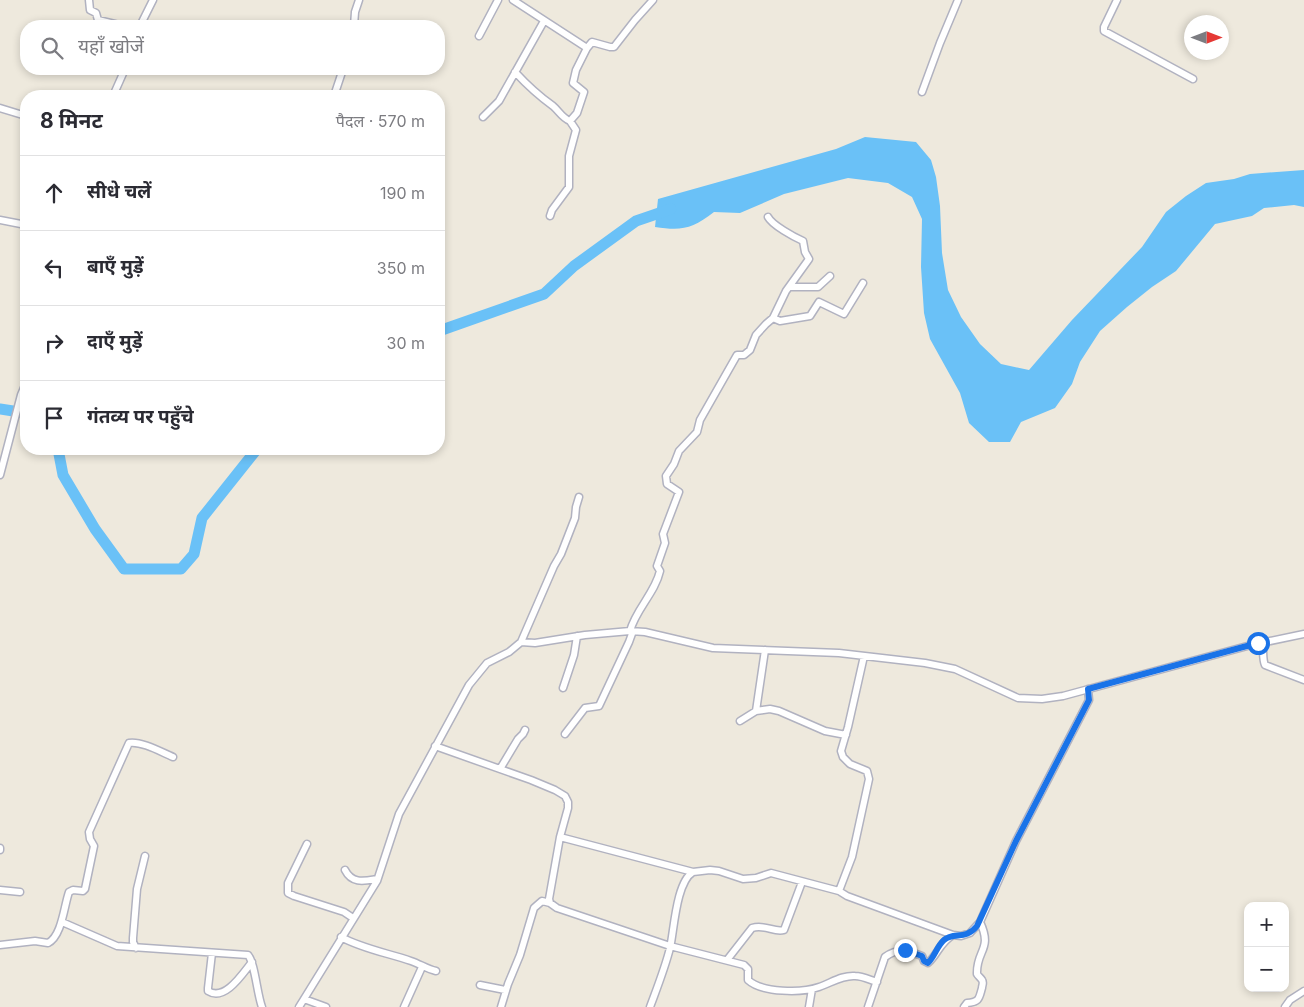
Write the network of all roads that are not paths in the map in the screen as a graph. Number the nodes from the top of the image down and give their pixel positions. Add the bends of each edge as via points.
1 (89, 0) edge
2 (153, 0) edge
3 (359, 0) edge
4 (498, 0) edge
5 (513, 0) edge
6 (653, 0) edge
7 (958, 0) edge
8 (1117, 0) edge
9 (98, 20) edge
10 (143, 20) edge
11 (354, 20) edge
12 (544, 21) junction
13 (479, 36) dead end
14 (587, 48) junction
15 (515, 72) junction
16 (122, 75) edge
17 (341, 75) edge
18 (1193, 79) dead end
19 (116, 90) edge
20 (336, 90) edge
21 (922, 92) dead end
22 (0, 108) edge
23 (20, 114) edge
24 (483, 117) dead end
25 (570, 121) junction
26 (550, 216) dead end
27 (768, 217) dead end
28 (0, 220) edge
29 (20, 224) edge
30 (830, 276) dead end
31 (863, 283) dead end
32 (790, 287) junction
33 (773, 318) junction
34 (20, 400) edge
35 (0, 475) edge
36 (580, 497) dead end
37 (632, 634) junction
38 (1304, 634) edge
39 (576, 639) junction
40 (521, 642) junction
41 (1263, 645) junction
42 (764, 653) junction
43 (863, 659) junction
44 (1304, 680) edge
45 (563, 688) dead end
46 (1089, 692) junction
47 (756, 711) junction
48 (740, 721) dead end
49 (525, 730) dead end
50 (565, 734) dead end
51 (846, 735) junction
52 (439, 747) junction
53 (173, 756) dead end
54 (500, 769) junction
55 (560, 837) junction
56 (308, 844) dead end
57 (145, 856) dead end
58 (345, 870) dead end
59 (693, 872) junction
60 (377, 879) junction
61 (802, 882) junction
62 (0, 890) edge
63 (840, 891) junction
64 (20, 892) dead end
65 (550, 903) junction
66 (354, 918) junction
67 (62, 922) junction
68 (980, 922) junction
69 (953, 935) junction
70 (345, 938) junction
71 (0, 945) edge
72 (670, 946) junction
73 (136, 948) junction
74 (212, 953) junction
75 (727, 960) junction
76 (252, 962) junction
77 (422, 967) junction
78 (436, 971) dead end
79 (877, 982) junction
80 (480, 985) dead end
81 (812, 989) junction
82 (505, 990) junction
83 (1304, 991) edge
84 (304, 999) junction
85 (262, 1007) edge
86 (299, 1007) edge
87 (326, 1007) edge
88 (404, 1007) edge
89 (500, 1007) edge
90 (650, 1007) edge
91 (809, 1007) edge
92 (868, 1007) edge
93 (964, 1007) edge
94 (1285, 1007) edge

1 - 9 street via 90,10 96,13
2 - 10 street
3 - 11 street
4 - 13 street
5 - 12 street
6 - 14 street via 614,47 592,42
7 - 21 street
8 - 18 street via 1104,32
12 - 14 street
12 - 15 street
14 - 25 street via 573,83 584,92 577,114
15 - 24 street via 499,100
15 - 25 street via 546,103
16 - 19 street
17 - 20 street
22 - 23 street
25 - 26 street via 576,132 569,156 569,186
27 - 32 street via 803,241 809,259
28 - 29 street
30 - 32 street via 818,287
31 - 33 street via 844,314 819,302 810,316
32 - 33 street
33 - 37 street via 756,335 750,350 744,355 737,355 700,420 697,432 679,451 666,476 667,484 679,492 663,534 658,579 632,623
34 - 35 street
36 - 40 street via 561,554
37 - 39 street
37 - 42 street via 666,636 708,647
37 - 50 street via 598,706 587,707
38 - 41 street
39 - 40 street
39 - 45 street
40 - 52 street via 487,663 477,674
41 - 44 street via 1266,664
41 - 46 street
42 - 43 street
42 - 47 street
43 - 46 street via 926,663 950,668 1024,699 1048,699
43 - 51 street
46 - 68 street
47 - 48 street
47 - 51 street via 774,710 825,731
49 - 54 street
51 - 63 street via 841,751 843,757 867,772 869,779 852,857
52 - 54 street
52 - 60 street via 399,814
53 - 67 street via 133,742 126,746 89,832 94,846 85,889 69,892
54 - 55 street via 565,796 568,808
55 - 59 street
55 - 65 street
56 - 66 street via 288,883 288,893
57 - 73 street via 138,888 133,942
58 - 60 street via 354,880
59 - 61 street via 710,870 743,879 771,873
59 - 72 street via 687,878 679,900
60 - 66 street
61 - 63 street
61 - 75 street via 784,930 765,926 752,928
62 - 64 street
63 - 69 street
65 - 72 street
65 - 82 street via 542,901 534,908
66 - 70 street
67 - 71 street via 50,942
67 - 73 street via 108,944
68 - 69 street via 970,933
68 - 93 street via 986,943 978,962 977,974 983,985 981,996 974,1002 967,1002
69 - 79 street via 944,940 928,963 922,956 905,950 888,955
70 - 77 street
70 - 84 street
72 - 75 street
72 - 90 street
73 - 74 street
74 - 76 street via 245,954
74 - 76 street via 208,988 211,994 219,994 233,984
75 - 81 street via 747,966 748,980 755,986 790,991
76 - 85 street
77 - 78 street
77 - 88 street
79 - 81 street via 851,976
79 - 92 street
80 - 82 street
81 - 91 street
82 - 89 street
83 - 94 street
84 - 86 street
84 - 87 street

